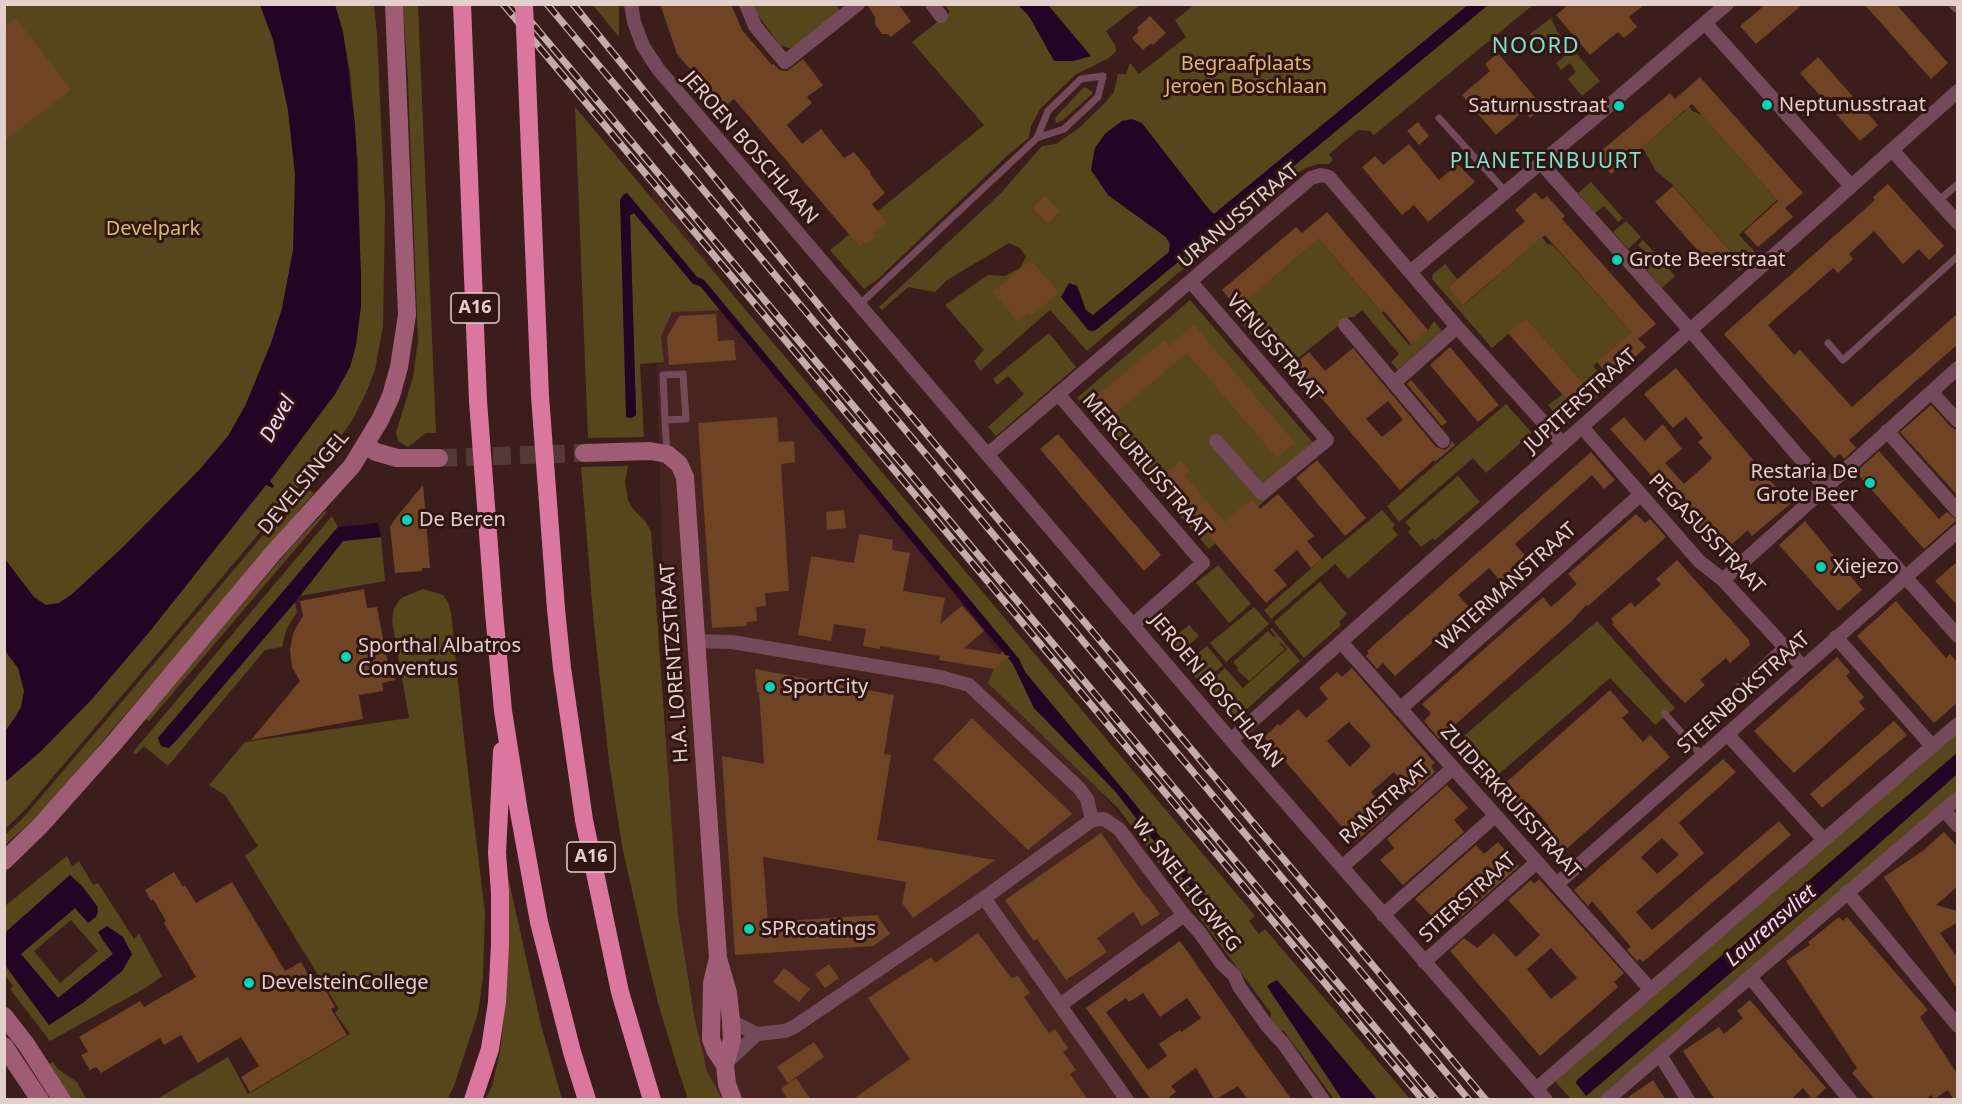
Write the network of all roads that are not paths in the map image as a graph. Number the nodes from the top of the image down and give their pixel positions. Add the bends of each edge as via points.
1 (394, 4) edge
2 (462, 4) edge
3 (524, 4) edge
4 (631, 4) edge
5 (746, 4) edge
6 (858, 4) edge
7 (932, 4) edge
8 (1727, 4) edge
9 (941, 16) dead end
10 (1705, 23) junction
11 (1958, 92) edge
12 (1439, 118) dead end
13 (1037, 138) junction
14 (1892, 150) junction
15 (1541, 162) junction
16 (1958, 184) edge
17 (1851, 186) junction
18 (1506, 192) junction
19 (1938, 201) junction
20 (1958, 223) edge
21 (1958, 256) edge
22 (1410, 272) junction
23 (1191, 282) junction
24 (859, 305) junction
25 (1345, 325) dead end
26 (1457, 327) junction
27 (1690, 330) junction
28 (1828, 343) dead end
29 (1958, 368) edge
30 (1394, 383) junction
31 (1931, 392) junction
32 (1059, 394) junction
33 (665, 420) junction
34 (1958, 422) edge
35 (1582, 427) junction
36 (1887, 431) junction
37 (1216, 441) dead end
38 (1443, 441) dead end
39 (1563, 444) junction
40 (366, 446) junction
41 (584, 453) tunnel mouth
42 (667, 454) junction
43 (988, 454) junction
44 (439, 458) tunnel mouth
45 (1825, 487) junction
46 (1640, 495) junction
47 (1958, 511) edge
48 (1958, 531) edge
49 (1905, 578) junction
50 (1723, 580) junction
51 (1134, 624) junction
52 (1958, 636) edge
53 (1836, 637) junction
54 (696, 641) junction
55 (1341, 642) junction
56 (1784, 645) junction
57 (1803, 667) junction
58 (1739, 687) dead end
59 (1400, 709) junction
60 (503, 711) junction
61 (1665, 714) dead end
62 (1958, 724) edge
63 (1727, 734) junction
64 (1231, 740) junction
65 (1932, 746) junction
66 (1702, 756) junction
67 (1453, 768) junction
68 (1958, 798) edge
69 (1944, 810) junction
70 (1495, 816) junction
71 (1092, 820) junction
72 (1958, 826) edge
73 (1824, 840) junction
74 (4, 861) edge
75 (1537, 862) junction
76 (1342, 867) junction
77 (1557, 884) junction
78 (1847, 892) junction
79 (984, 898) junction
80 (1184, 915) junction
81 (1383, 915) junction
82 (718, 958) junction
83 (1424, 962) junction
84 (1750, 976) junction
85 (1650, 989) junction
86 (1060, 1005) junction
87 (4, 1016) edge
88 (731, 1022) junction
89 (1958, 1026) edge
90 (757, 1034) junction
91 (4, 1046) edge
92 (1660, 1055) junction
93 (724, 1065) junction
94 (1541, 1094) edge
95 (40, 1100) edge
96 (62, 1100) edge
97 (473, 1100) edge
98 (586, 1100) edge
99 (652, 1100) edge
100 (733, 1100) edge
101 (1127, 1100) edge
102 (1323, 1100) edge
103 (1607, 1100) edge
104 (1688, 1100) edge
105 (1850, 1100) edge

1 - 40 street, DEVELSINGEL via 407,315 391,396
2 - 60 highway, A16, bridge via 478,401
3 - 99 highway, A16, bridge via 540,396 562,668 584,820 621,993
4 - 24 street, JEROEN BOSCHLAAN via 634,22 657,69
5 - 6 street via 755,26 785,62
7 - 9 street
8 - 10 street
10 - 15 street
10 - 17 street
11 - 14 street, JUPITERSTRAAT
12 - 18 lane
13 - 13 lane via 1065,129 1098,97 1103,76 1081,79 1048,111
13 - 24 lane
14 - 17 street, JUPITERSTRAAT
14 - 19 street
15 - 18 street
15 - 27 street
16 - 19 lane
17 - 27 street, JUPITERSTRAAT
18 - 22 street
19 - 20 street
21 - 28 lane via 1843,360
22 - 23 street, URANUSSTRAAT via 1329,177 1321,175 1311,178
22 - 26 street, URANUSSTRAAT
23 - 32 street, URANUSSTRAAT
23 - 37 street, VENUSSTRAAT via 1327,440 1262,494
24 - 43 street, JEROEN BOSCHLAAN
25 - 30 street
26 - 30 street
26 - 39 street, URANUSSTRAAT
27 - 35 street, JUPITERSTRAAT
27 - 45 street
29 - 31 street
30 - 38 street
31 - 34 street
31 - 36 street
32 - 43 street, URANUSSTRAAT
32 - 51 street, MERCURIUSSTRAAT via 1203,563
33 - 33 lane via 663,375 683,374 686,419
33 - 42 lane
35 - 39 street, JUPITERSTRAAT
35 - 46 street, PEGASUSSTRAAT
36 - 45 street
36 - 47 street
39 - 55 street, JUPITERSTRAAT
40 - 44 street via 397,458
40 - 74 street, DEVELSINGEL via 112,745
41 - 42 street
42 - 54 street, H.A. LORENTZSTRAAT via 679,464 685,477
43 - 51 street, JEROEN BOSCHLAAN
45 - 49 street
45 - 50 street
46 - 50 street, PEGASUSSTRAAT via 1699,561
46 - 59 street, WATERMANSTRAAT
48 - 49 street, STEENBOKSTRAAT
49 - 52 street
49 - 53 street, STEENBOKSTRAAT
50 - 56 street, PEGASUSSTRAAT
51 - 64 street, JEROEN BOSCHLAAN
53 - 57 street, STEENBOKSTRAAT
53 - 65 street
54 - 71 street via 732,642 969,685 1079,788 1087,799
54 - 82 street, H.A. LORENTZSTRAAT
55 - 59 street, ZUIDERKRUISSTRAAT
55 - 64 street, JUPITERSTRAAT
56 - 57 street, PEGASUSSTRAAT
56 - 58 lane
57 - 63 street, STEENBOKSTRAAT
59 - 67 street, ZUIDERKRUISSTRAAT
60 - 97 highway, A16 via 497,853 497,1002 490,1049
60 - 98 highway, A16 via 539,922
61 - 66 lane
62 - 65 street
63 - 66 street, STEENBOKSTRAAT
63 - 73 street
64 - 76 street, JEROEN BOSCHLAAN
65 - 73 street
66 - 77 street, STEENBOKSTRAAT
67 - 70 street, ZUIDERKRUISSTRAAT
67 - 76 street, RAMSTRAAT
68 - 69 street
69 - 72 street
69 - 78 street
70 - 75 street, ZUIDERKRUISSTRAAT
70 - 81 street
71 - 79 street
71 - 80 street, W. SNELLIUSWEG via 1104,819 1119,829
73 - 85 street
75 - 77 street, ZUIDERKRUISSTRAAT
75 - 83 street, STIERSTRAAT
76 - 81 street, JEROEN BOSCHLAAN
77 - 85 street, ZUIDERKRUISSTRAAT
78 - 84 street
78 - 89 street
79 - 86 street
79 - 90 street via 803,1022 785,1031
80 - 86 street
80 - 102 street, W. SNELLIUSWEG via 1234,975
81 - 83 street, JEROEN BOSCHLAAN
82 - 88 street, H.A. LORENTZSTRAAT
82 - 93 street, H.A. LORENTZSTRAAT via 712,983 711,1039
83 - 94 street, JEROEN BOSCHLAAN
84 - 92 street
84 - 105 street
85 - 94 street
86 - 101 street
87 - 96 street
88 - 90 street
88 - 93 street, H.A. LORENTZSTRAAT via 732,1039
90 - 93 street
91 - 95 street
92 - 103 street
92 - 104 street
93 - 100 street, H.A. LORENTZSTRAAT

